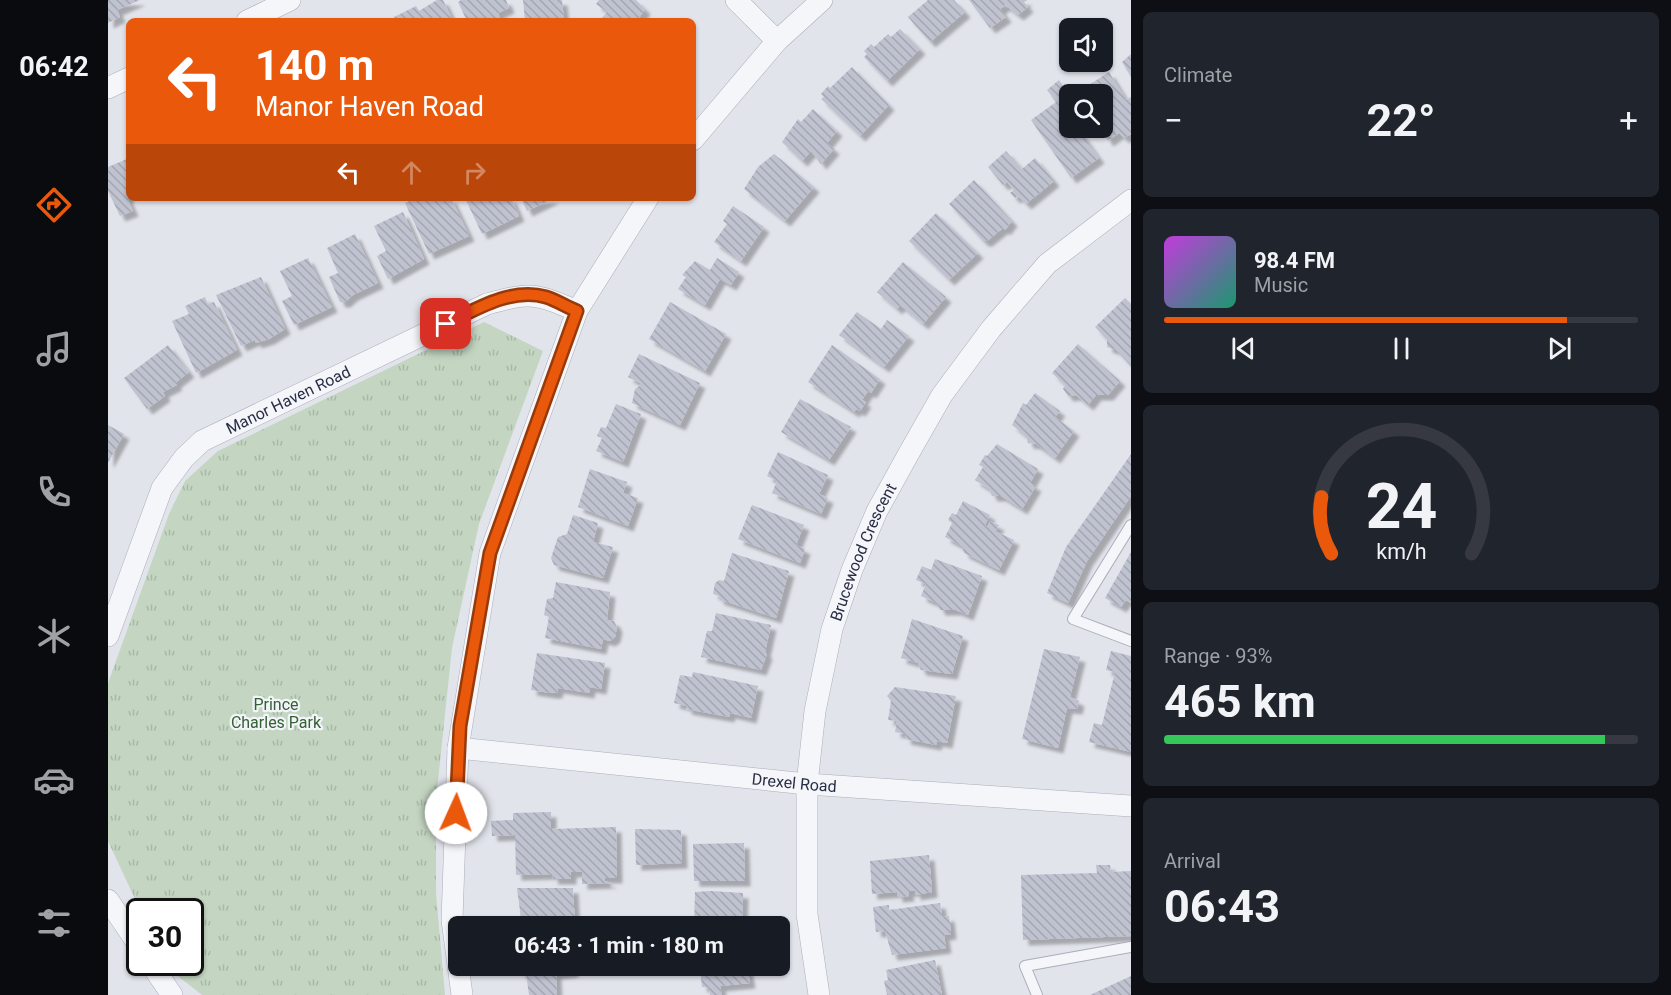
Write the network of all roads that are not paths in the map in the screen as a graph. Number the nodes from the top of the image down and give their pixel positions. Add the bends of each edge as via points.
1 (290, 0) edge
2 (736, 0) edge
3 (822, 0) edge
4 (253, 18) edge
5 (777, 41) junction
6 (126, 79) edge
7 (108, 88) edge
8 (696, 136) edge
9 (1131, 200) edge
10 (646, 201) edge
11 (577, 311) junction
12 (1131, 525) edge
13 (108, 636) edge
14 (1131, 641) edge
15 (458, 748) junction
16 (807, 784) junction
17 (1131, 806) edge
18 (108, 900) edge
19 (126, 926) edge
20 (1131, 947) edge
21 (159, 976) edge
22 (172, 995) edge
23 (462, 995) edge
24 (819, 995) edge
25 (1037, 995) edge

1 - 4 street
2 - 5 street
3 - 5 street
5 - 8 street
6 - 7 street
9 - 16 street, Brucewood Crescent via 1040,272 942,394 909,453 877,511 832,629 815,711
10 - 11 street
11 - 13 street, Manor Haven Road via 547,297 520,295 487,304 202,441 162,488
11 - 15 street via 490,553
12 - 14 lane via 1073,619
15 - 16 street, Drexel Road
15 - 23 street via 452,920
16 - 17 street, Drexel Road
16 - 24 street, Brucewood Crescent via 807,914
18 - 19 street
20 - 25 lane via 1025,966
21 - 22 street

